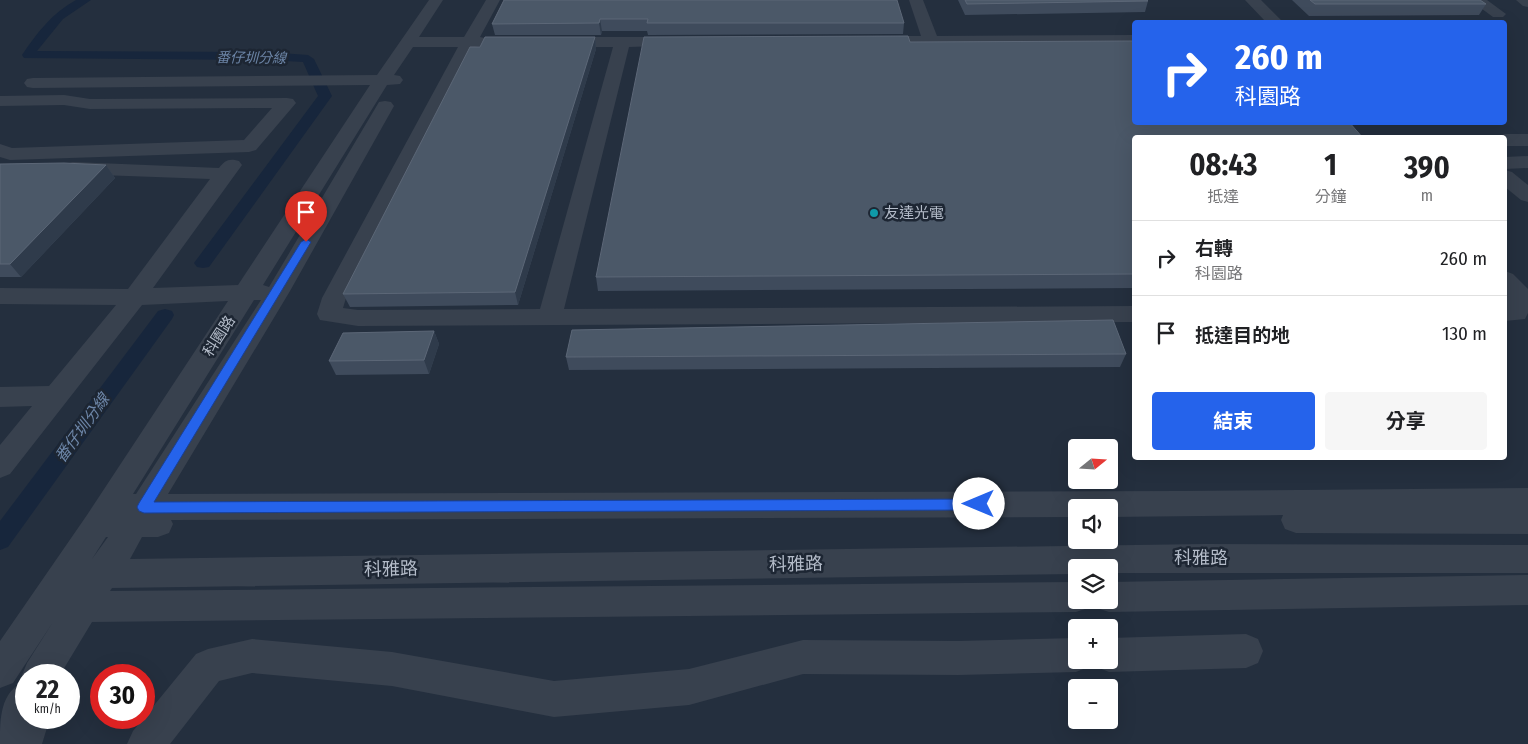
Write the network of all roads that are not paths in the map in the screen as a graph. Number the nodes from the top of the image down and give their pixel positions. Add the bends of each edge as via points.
1 (436, 0) edge
2 (452, 0) edge
3 (493, 0) edge
4 (916, 0) edge
5 (1252, 0) edge
6 (1477, 0) edge
7 (1523, 0) edge
8 (1528, 3) edge
9 (1498, 14) dead end
10 (1273, 20) edge
11 (1132, 27) edge
12 (931, 40) junction
13 (1035, 40) junction
14 (1132, 40) edge
15 (861, 41) edge
16 (418, 42) junction
17 (471, 42) junction
18 (499, 42) edge
19 (546, 42) edge
20 (622, 42) junction
21 (692, 42) edge
22 (391, 80) junction
23 (20, 83) dead end
24 (0, 101) edge
25 (1507, 140) edge
26 (1528, 140) edge
27 (249, 146) junction
28 (0, 150) edge
29 (1528, 162) edge
30 (1507, 163) edge
31 (0, 166) edge
32 (224, 174) junction
33 (1507, 281) edge
34 (278, 291) junction
35 (247, 293) junction
36 (0, 296) edge
37 (135, 297) junction
38 (1507, 313) edge
39 (1132, 314) edge
40 (550, 316) junction
41 (56, 396) junction
42 (0, 397) edge
43 (0, 466) edge
44 (1528, 500) edge
45 (121, 515) junction
46 (1528, 520) edge
47 (1068, 521) edge
48 (1118, 521) edge
49 (1528, 559) edge
50 (104, 573) junction
51 (64, 574) junction
52 (1528, 590) edge
53 (1068, 597) edge
54 (1118, 597) edge
55 (83, 606) junction
56 (42, 607) junction
57 (1246, 651) dead end
58 (1118, 654) edge
59 (1068, 655) edge
60 (48, 664) edge
61 (0, 672) edge
62 (15, 716) edge
63 (28, 729) edge
64 (0, 740) edge
65 (23, 744) edge
66 (146, 744) edge

1 - 16 street, 科園路
2 - 16 street, 科園路
3 - 17 street
4 - 12 street
5 - 10 street
6 - 9 street
7 - 8 street
11 - 13 street via 1065,29
12 - 13 street
12 - 15 street
13 - 14 street
16 - 17 street
16 - 22 street, 科園路
17 - 18 street
17 - 40 street via 446,83 334,298 329,314 358,318
19 - 20 street
20 - 21 street
20 - 40 street
22 - 23 street
22 - 34 street, 科園路
22 - 35 street, 科園路
24 - 27 street via 287,103
25 - 26 street
27 - 28 street via 10,154
27 - 32 street
29 - 30 street
31 - 32 street
32 - 37 street
33 - 38 street via 1518,292 1516,313
34 - 35 street
34 - 45 street, 科園路
35 - 37 street
35 - 45 street, 科園路
36 - 37 street
37 - 41 street
39 - 40 street
41 - 42 street
41 - 43 street
44 - 45 street
45 - 47 street
45 - 50 street, 科園路
45 - 51 street, 科園路
46 - 48 street
49 - 50 street, 科雅路 via 1205,558
50 - 51 street, 科雅路
50 - 55 street, 科園路
51 - 56 street, 科園路
52 - 54 street
53 - 55 street
55 - 56 street
55 - 60 street, 科園路
56 - 61 street, 科園路
57 - 58 street
59 - 66 street via 803,657 689,686 554,699 392,668 252,656 208,666
62 - 64 street
63 - 65 street

